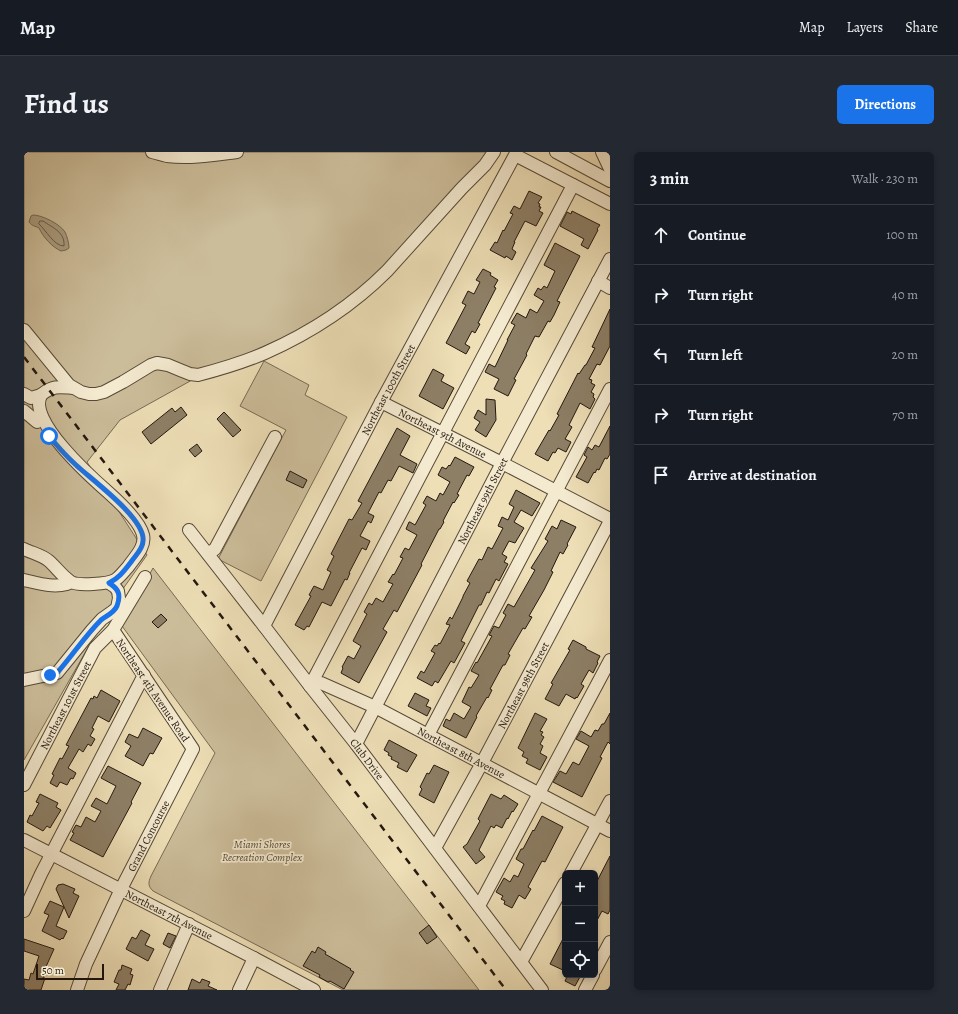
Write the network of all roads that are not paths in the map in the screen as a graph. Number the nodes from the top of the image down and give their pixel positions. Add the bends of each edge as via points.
1 (152, 152) edge
2 (237, 152) edge
3 (494, 152) edge
4 (556, 152) edge
5 (602, 152) edge
6 (517, 154) edge
7 (610, 169) edge
8 (610, 181) edge
9 (573, 185) junction
10 (610, 204) edge
11 (610, 259) edge
12 (598, 281) junction
13 (610, 288) edge
14 (24, 330) edge
15 (73, 388) junction
16 (610, 389) edge
17 (24, 394) edge
18 (40, 395) junction
19 (381, 402) junction
20 (24, 411) edge
21 (39, 422) junction
22 (443, 433) junction
23 (275, 437) dead end
24 (502, 463) junction
25 (556, 491) junction
26 (610, 520) edge
27 (189, 530) dead end
28 (24, 549) edge
29 (208, 554) junction
30 (145, 577) dead end
31 (67, 579) junction
32 (24, 580) edge
33 (109, 583) junction
34 (264, 626) junction
35 (113, 630) junction
36 (610, 660) edge
37 (144, 675) junction
38 (24, 680) edge
39 (310, 686) junction
40 (375, 707) junction
41 (428, 735) junction
42 (356, 744) junction
43 (193, 749) joint
44 (482, 763) junction
45 (24, 785) edge
46 (539, 794) junction
47 (610, 801) edge
48 (597, 825) junction
49 (610, 832) edge
50 (24, 840) edge
51 (435, 848) junction
52 (52, 854) junction
53 (573, 870) edge
54 (562, 888) edge
55 (121, 889) junction
56 (479, 906) junction
57 (24, 911) edge
58 (189, 924) junction
59 (610, 942) edge
60 (254, 958) junction
61 (521, 962) junction
62 (598, 964) edge
63 (591, 978) edge
64 (77, 990) edge
65 (160, 990) edge
66 (239, 990) edge
67 (314, 990) edge
68 (542, 990) edge
69 (585, 990) edge

1 - 2 street via 184,157
3 - 15 street via 485,165 376,282 337,313 298,337 265,353 198,375 157,363 104,392 89,394
4 - 8 street
5 - 7 street
6 - 9 street
6 - 19 street, Northeast 100th Street
9 - 10 street
9 - 22 street
11 - 12 street, Northeast 99th Street
12 - 13 street
12 - 24 street, Northeast 99th Street
14 - 15 street
15 - 18 street via 51,388
16 - 25 street
17 - 18 street via 31,398
18 - 21 street via 36,405
19 - 22 street, Northeast 9th Avenue
19 - 34 street, Northeast 100th Street
20 - 21 street
21 - 33 street via 64,454 110,494 131,516 143,534 144,541 140,550 123,573
22 - 24 street, Northeast 9th Avenue
22 - 39 street
23 - 29 street via 215,549
24 - 25 street, Northeast 9th Avenue
24 - 40 street, Northeast 99th Street
25 - 26 street, Northeast 9th Avenue
25 - 41 street
26 - 44 street, Northeast 98th Street
27 - 29 street, Club Drive
28 - 31 street via 42,556
29 - 34 street, Club Drive
30 - 35 street, Northeast 101st Street
31 - 32 street via 67,584 59,586
31 - 33 street via 78,584
33 - 38 street via 118,591 117,608 102,619 57,673
34 - 39 street, Club Drive
35 - 37 street, Northeast 4th Avenue Road
35 - 45 street, Northeast 101st Street via 95,648
36 - 46 street
37 - 43 street, Northeast 4th Avenue Road
37 - 52 street
39 - 40 street, Northeast 8th Avenue via 321,683
39 - 42 street, Club Drive
40 - 41 street, Northeast 8th Avenue
40 - 42 street, Northeast 99th Street
41 - 44 street, Northeast 8th Avenue
42 - 51 street, Club Drive
43 - 55 street, Grand Concourse
44 - 46 street, Northeast 8th Avenue
44 - 51 street, Northeast 98th Street
46 - 48 street, Northeast 8th Avenue
46 - 56 street
47 - 48 street
48 - 49 street, Northeast 8th Avenue
48 - 53 street
50 - 52 street, Northeast 7th Avenue
51 - 56 street, Club Drive
52 - 55 street, Northeast 7th Avenue
52 - 57 street
54 - 61 street
55 - 58 street, Northeast 7th Avenue
55 - 64 street, Grand Concourse via 86,964
56 - 61 street, Club Drive
58 - 60 street, Northeast 7th Avenue
58 - 65 street
59 - 62 street
60 - 66 street
60 - 67 street, Northeast 7th Avenue
61 - 68 street, Club Drive
63 - 69 street

